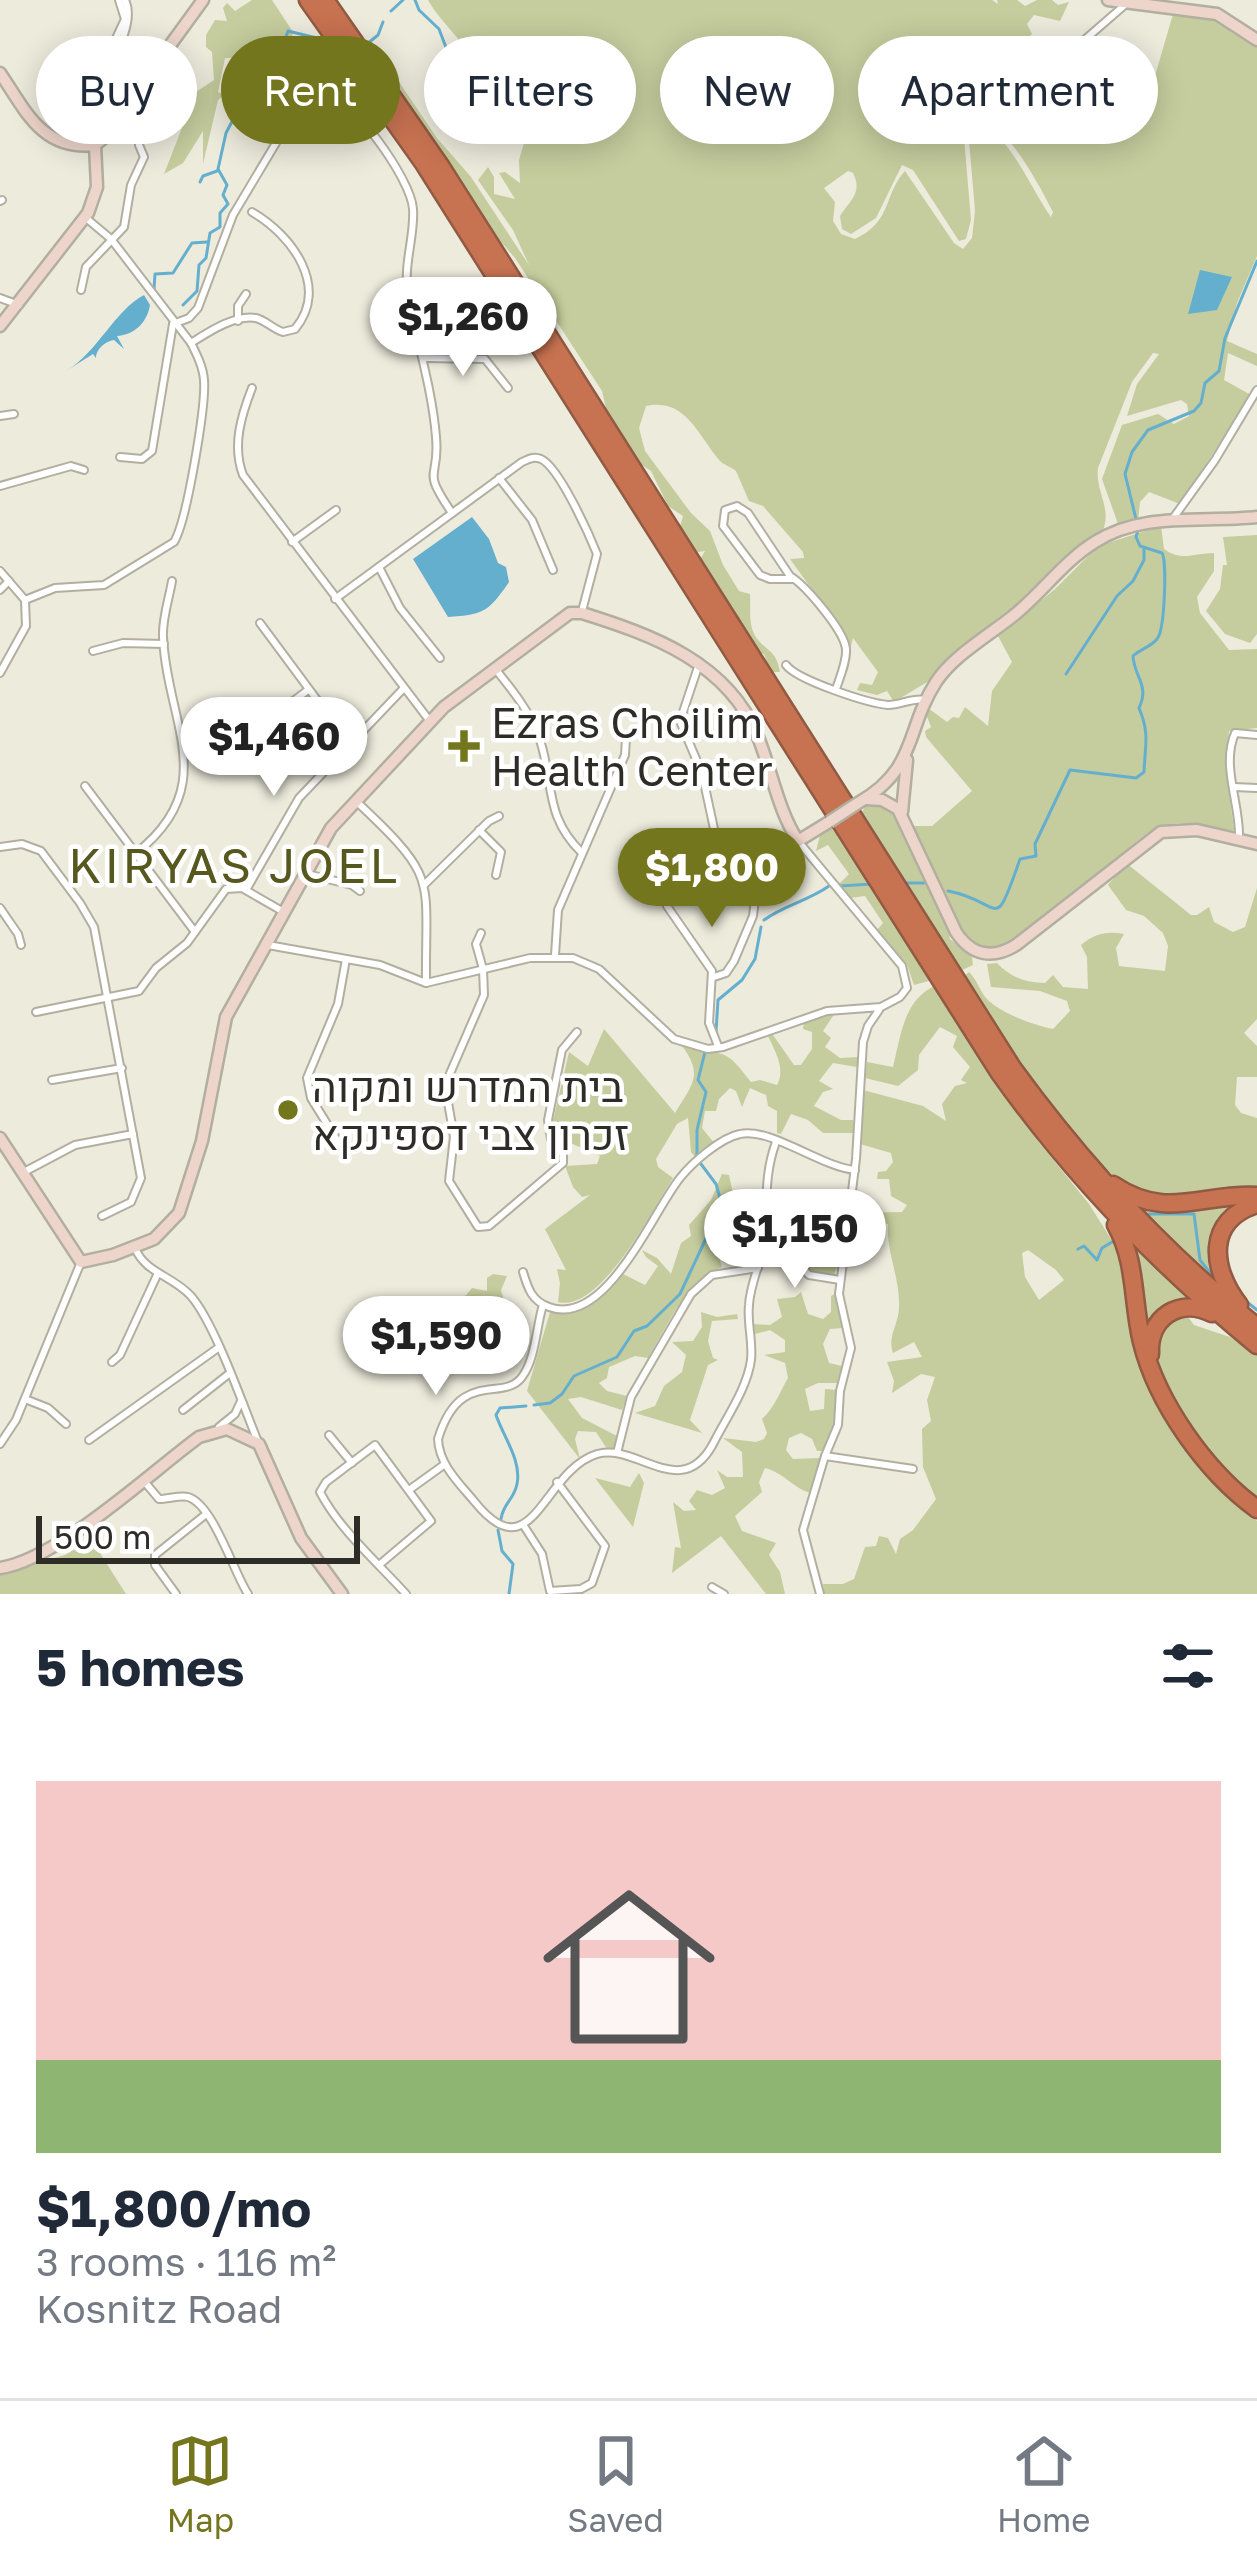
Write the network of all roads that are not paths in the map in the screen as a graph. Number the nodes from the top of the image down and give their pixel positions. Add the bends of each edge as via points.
1 (138, 0) edge
2 (203, 0) edge
3 (308, 0) edge
4 (325, 0) edge
5 (1108, 0) edge
6 (1127, 2) edge
7 (124, 4) edge
8 (1089, 36) edge
9 (1257, 40) edge
10 (0, 73) edge
11 (95, 145) junction
12 (139, 145) dead end
13 (252, 212) dead end
14 (86, 218) junction
15 (111, 239) junction
16 (81, 290) dead end
17 (246, 294) dead end
18 (0, 298) edge
19 (10, 309) edge
20 (430, 310) dead end
21 (238, 321) junction
22 (173, 325) junction
23 (0, 326) edge
24 (416, 327) junction
25 (191, 344) junction
26 (424, 358) junction
27 (252, 388) dead end
28 (508, 388) dead end
29 (1257, 389) edge
30 (14, 414) dead end
31 (0, 416) edge
32 (120, 457) dead end
33 (84, 470) dead end
34 (500, 478) junction
35 (0, 486) edge
36 (336, 510) dead end
37 (452, 513) junction
38 (1257, 518) edge
39 (1172, 519) junction
40 (292, 542) junction
41 (379, 567) junction
42 (554, 570) dead end
43 (0, 571) edge
44 (794, 579) junction
45 (9, 581) junction
46 (172, 581) dead end
47 (0, 590) edge
48 (335, 599) junction
49 (25, 600) junction
50 (582, 613) junction
51 (260, 623) dead end
52 (164, 644) junction
53 (93, 650) dead end
54 (440, 658) dead end
55 (699, 663) junction
56 (786, 665) dead end
57 (494, 668) junction
58 (0, 673) edge
59 (308, 689) junction
60 (403, 689) junction
61 (836, 689) junction
62 (927, 700) junction
63 (430, 722) junction
64 (262, 724) dead end
65 (1257, 735) edge
66 (626, 738) dead end
67 (349, 743) junction
68 (909, 751) junction
69 (85, 786) dead end
70 (1233, 787) junction
71 (1257, 788) edge
72 (355, 800) junction
73 (862, 801) junction
74 (902, 814) junction
75 (499, 816) dead end
76 (479, 830) junction
77 (1238, 841) junction
78 (799, 842) junction
79 (1257, 844) edge
80 (0, 847) edge
81 (582, 853) junction
82 (135, 854) junction
83 (304, 873) junction
84 (496, 875) dead end
85 (425, 884) junction
86 (246, 890) junction
87 (360, 891) dead end
88 (664, 893) dead end
89 (0, 908) edge
90 (282, 911) junction
91 (195, 932) junction
92 (481, 933) dead end
93 (265, 944) junction
94 (21, 945) dead end
95 (555, 956) junction
96 (346, 959) junction
97 (484, 969) junction
98 (714, 977) junction
99 (426, 983) junction
100 (110, 1000) junction
101 (881, 1007) junction
102 (36, 1012) dead end
103 (577, 1032) dead end
104 (719, 1048) junction
105 (122, 1068) junction
106 (52, 1080) dead end
107 (1061, 1132) junction
108 (133, 1134) junction
109 (0, 1138) edge
110 (776, 1142) junction
111 (345, 1154) dead end
112 (854, 1170) junction
113 (1076, 1171) junction
114 (24, 1172) junction
115 (1257, 1200) edge
116 (102, 1216) dead end
117 (764, 1242) junction
118 (135, 1248) junction
119 (81, 1262) junction
120 (758, 1268) junction
121 (523, 1272) dead end
122 (158, 1273) junction
123 (840, 1280) junction
124 (543, 1305) junction
125 (1257, 1325) edge
126 (1257, 1345) edge
127 (218, 1348) junction
128 (112, 1362) dead end
129 (230, 1372) junction
130 (25, 1399) junction
131 (241, 1400) junction
132 (183, 1410) dead end
133 (66, 1424) dead end
134 (216, 1429) junction
135 (329, 1436) dead end
136 (89, 1440) dead end
137 (0, 1444) edge
138 (259, 1444) junction
139 (617, 1453) junction
140 (825, 1456) junction
141 (352, 1463) junction
142 (445, 1464) junction
143 (913, 1469) dead end
144 (142, 1479) junction
145 (556, 1482) junction
146 (409, 1490) junction
147 (1257, 1506) edge
148 (205, 1515) junction
149 (524, 1525) junction
150 (380, 1565) junction
151 (0, 1568) edge
152 (712, 1587) dead end
153 (176, 1594) edge
154 (248, 1594) edge
155 (342, 1594) edge
156 (406, 1594) edge
157 (724, 1594) edge
158 (820, 1594) edge

1 - 7 street
2 - 11 street via 130,117
3 - 113 highway via 423,162 982,1046
4 - 107 highway via 429,147 979,1018
5 - 6 street
6 - 8 street
6 - 9 street via 1217,14
7 - 11 street via 129,22 87,119
10 - 11 street via 45,135
11 - 14 street via 97,187
12 - 15 street via 144,157 124,226
13 - 21 street via 285,237 311,295 291,331 257,318
14 - 15 street
14 - 19 street
15 - 16 street via 86,267
15 - 22 street
17 - 21 street
18 - 19 street
19 - 23 street
20 - 24 street
21 - 25 street
22 - 24 street via 198,308 233,215 304,96 322,87 352,110 410,194 407,280
22 - 25 street
22 - 32 street via 152,451 142,459
24 - 26 street
25 - 49 street via 204,387 179,535 104,585 55,588
26 - 28 street via 485,359
26 - 37 street via 436,436 431,479
27 - 40 street via 240,417 238,463
29 - 39 street
30 - 31 street
33 - 35 street
34 - 37 street
34 - 42 street via 532,520
34 - 50 street via 534,458 559,479 597,554
36 - 40 street
37 - 41 street
38 - 39 street
39 - 62 street via 1090,545 940,675
40 - 48 street
41 - 48 street
41 - 54 street
43 - 45 street
44 - 44 street via 758,573 722,524 725,510 745,510
44 - 61 street via 843,640
45 - 47 street
45 - 49 street
46 - 52 street
48 - 60 street
49 - 58 street via 26,626
50 - 55 street via 658,638
50 - 57 street via 564,616
51 - 59 street
52 - 53 street
52 - 82 street via 187,774 165,828
55 - 78 street via 752,724
55 - 98 street via 680,721 702,772 716,838 755,899 734,961
56 - 61 street
57 - 63 street
57 - 81 street via 532,722 554,817
59 - 64 street
59 - 67 street
60 - 63 street
60 - 67 street
61 - 62 street via 886,704
62 - 68 street
63 - 72 street
65 - 70 street via 1235,734
66 - 81 street
67 - 86 street via 299,798
68 - 73 street
68 - 74 street
69 - 82 street
70 - 71 street
70 - 77 street
72 - 83 street
72 - 85 street via 405,848
73 - 74 street via 891,803
73 - 78 street, bridge
74 - 77 street via 956,932 971,949 992,955 1016,945 1162,831
75 - 76 street
76 - 84 street via 501,852
76 - 85 street
77 - 79 street
78 - 101 street via 905,970 905,991
80 - 100 street via 38,848 80,903 99,944
81 - 95 street via 558,910
82 - 91 street
83 - 87 street
83 - 90 street
85 - 99 street
86 - 90 street
86 - 91 street via 220,894
88 - 98 street
89 - 94 street
90 - 93 street
91 - 100 street via 139,992
92 - 97 street
93 - 96 street
93 - 118 street via 221,1032 184,1202 172,1224
95 - 97 street
95 - 104 street via 599,969 674,1039
96 - 99 street
96 - 111 street via 338,1004 307,1078
97 - 99 street
97 - 103 street via 484,995 445,1085 454,1137 449,1180 478,1227 562,1162 548,1120 562,1050
98 - 104 street via 709,1023
100 - 102 street
100 - 105 street
101 - 104 street via 811,1015
101 - 112 street via 863,1042
105 - 106 street
105 - 108 street
107 - 115 highway via 1113,1185 1143,1201
107 - 125 highway via 1155,1236
108 - 114 street via 75,1145
108 - 116 street via 140,1188 128,1205
109 - 114 street
110 - 112 street
110 - 117 street via 765,1179
110 - 124 street via 732,1137 682,1176 599,1294 572,1309
112 - 123 street
113 - 126 highway via 1173,1273
113 - 147 highway via 1127,1248 1143,1346 1167,1400 1211,1465
114 - 119 street
115 - 125 highway via 1225,1225 1216,1257 1230,1292
117 - 120 street
117 - 123 street via 782,1247 809,1274
118 - 119 street
118 - 122 street
119 - 130 street
120 - 139 street via 712,1275 691,1294 636,1386
120 - 139 street via 748,1304 748,1373 709,1451 672,1470
121 - 124 street
122 - 127 street via 194,1299
122 - 128 street
123 - 140 street via 851,1348
124 - 142 street via 523,1376 464,1395 443,1426 438,1446
126 - 147 highway via 1192,1306 1161,1318 1150,1342 1181,1418
127 - 129 street
127 - 136 street
129 - 131 street
129 - 132 street
130 - 133 street
130 - 137 street
131 - 134 street
131 - 138 street
134 - 138 street
134 - 144 street
135 - 141 street
138 - 155 street via 301,1538
139 - 145 street via 598,1454
140 - 143 street
140 - 158 street via 803,1530
141 - 146 street via 375,1445
141 - 150 street via 320,1492
142 - 146 street
142 - 149 street via 493,1524
144 - 148 street via 156,1497 191,1498
144 - 151 street via 50,1547
145 - 149 street
145 - 149 street via 606,1550 589,1586 550,1591 542,1554
146 - 150 street via 431,1523
148 - 153 street via 155,1555
148 - 154 street
150 - 156 street
152 - 157 street

